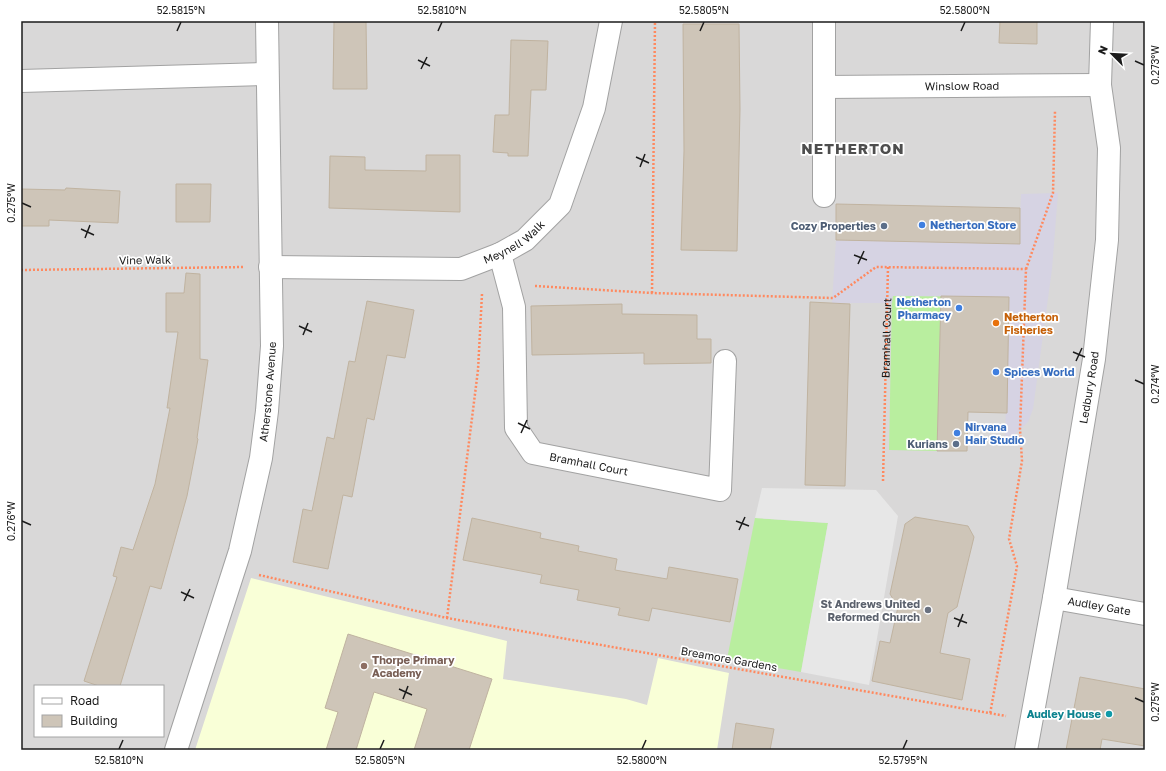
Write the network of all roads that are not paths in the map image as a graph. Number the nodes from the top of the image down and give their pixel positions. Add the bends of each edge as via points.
1 (267, 21) edge
2 (611, 21) edge
3 (824, 21) edge
4 (1102, 21) edge
5 (267, 74) junction
6 (21, 80) edge
7 (1100, 85) junction
8 (824, 87) junction
9 (824, 196) dead end
10 (500, 254) junction
11 (270, 267) junction
12 (725, 361) dead end
13 (1054, 598) junction
14 (1145, 614) edge
15 (176, 750) edge
16 (1026, 750) edge

1 - 5 street, Atherstone Avenue
2 - 10 street, Meynell Walk via 594,108 560,205 525,240
3 - 8 street
4 - 7 street, Ledbury Road
5 - 6 street
5 - 11 street, Atherstone Avenue
7 - 8 street, Winslow Road
7 - 13 street, Ledbury Road via 1109,148 1107,240 1094,359
8 - 9 street
10 - 11 street, Meynell Walk via 461,269
10 - 12 street, Bramhall Court via 514,307 516,428 533,453 720,490
11 - 15 street, Atherstone Avenue via 272,346 261,458 240,551
13 - 14 street, Audley Gate
13 - 16 street, Ledbury Road

